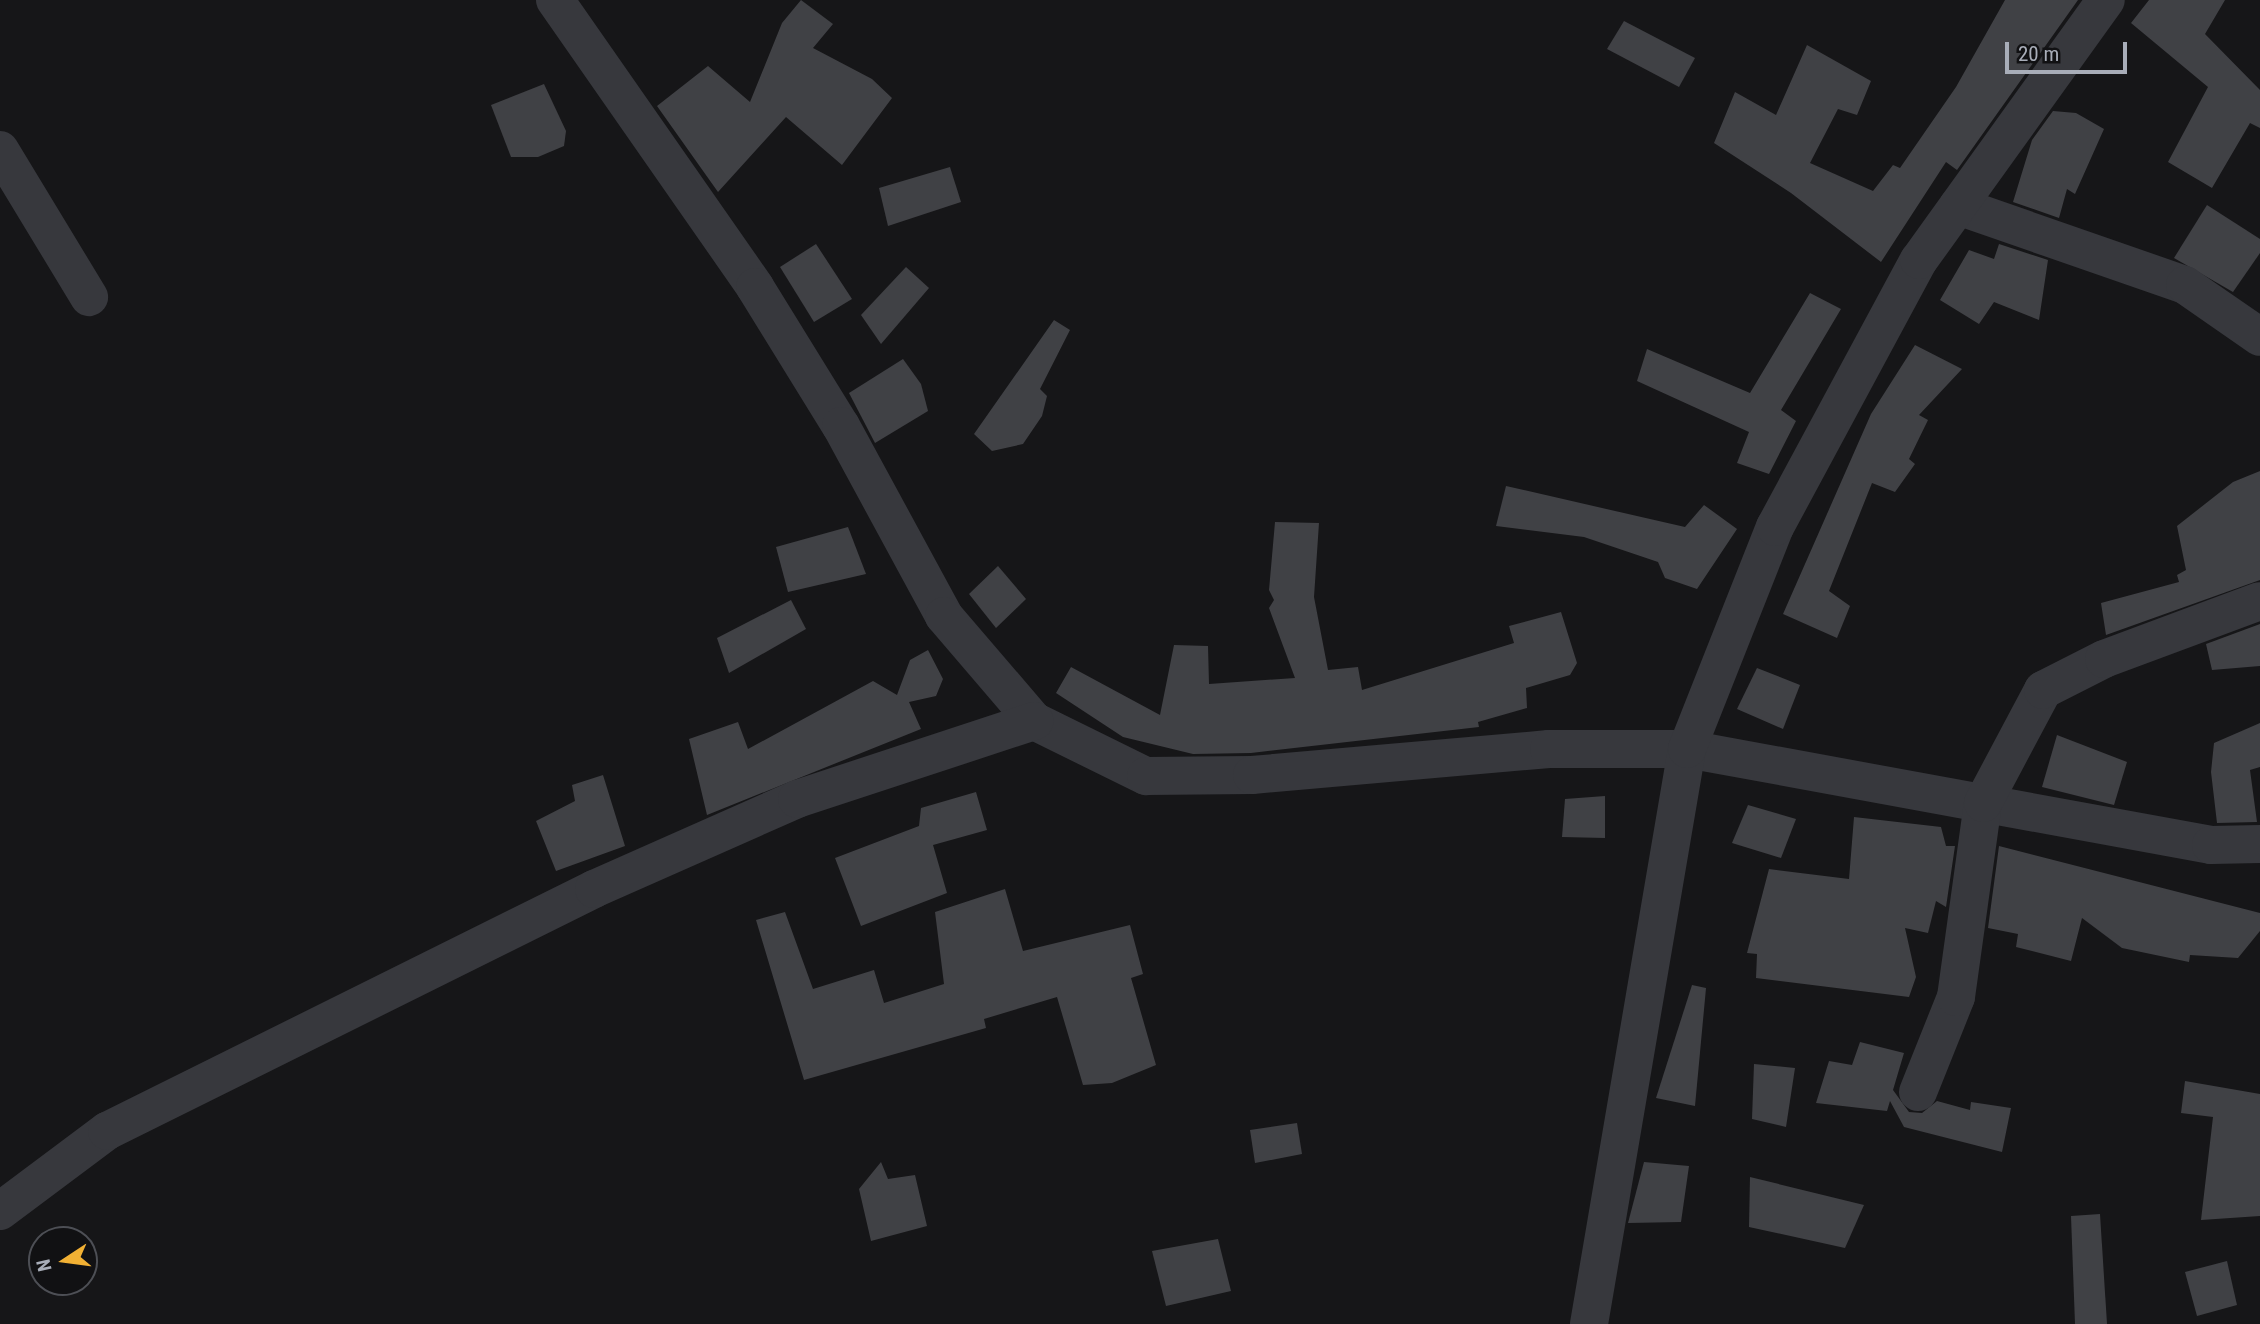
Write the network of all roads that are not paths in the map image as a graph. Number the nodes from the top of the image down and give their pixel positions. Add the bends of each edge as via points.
1 (555, 0) edge
2 (2106, 0) edge
3 (0, 150) edge
4 (1958, 206) junction
5 (89, 297) dead end
6 (2260, 337) edge
7 (2260, 601) edge
8 (1034, 721) junction
9 (1687, 750) junction
10 (1983, 803) junction
11 (2260, 844) edge
12 (1918, 1092) dead end
13 (0, 1211) edge
14 (1588, 1324) edge

1 - 8 street via 755,287 841,426 944,616
2 - 4 street
3 - 5 street
4 - 6 street via 2185,285
4 - 9 street via 1919,260 1775,527
7 - 10 street via 2104,659 2043,690
8 - 9 street via 1146,776 1252,775 1549,749
8 - 13 street via 797,799 594,889 107,1131
9 - 10 street
9 - 14 street
10 - 11 street via 2211,845
10 - 12 street via 1956,997

